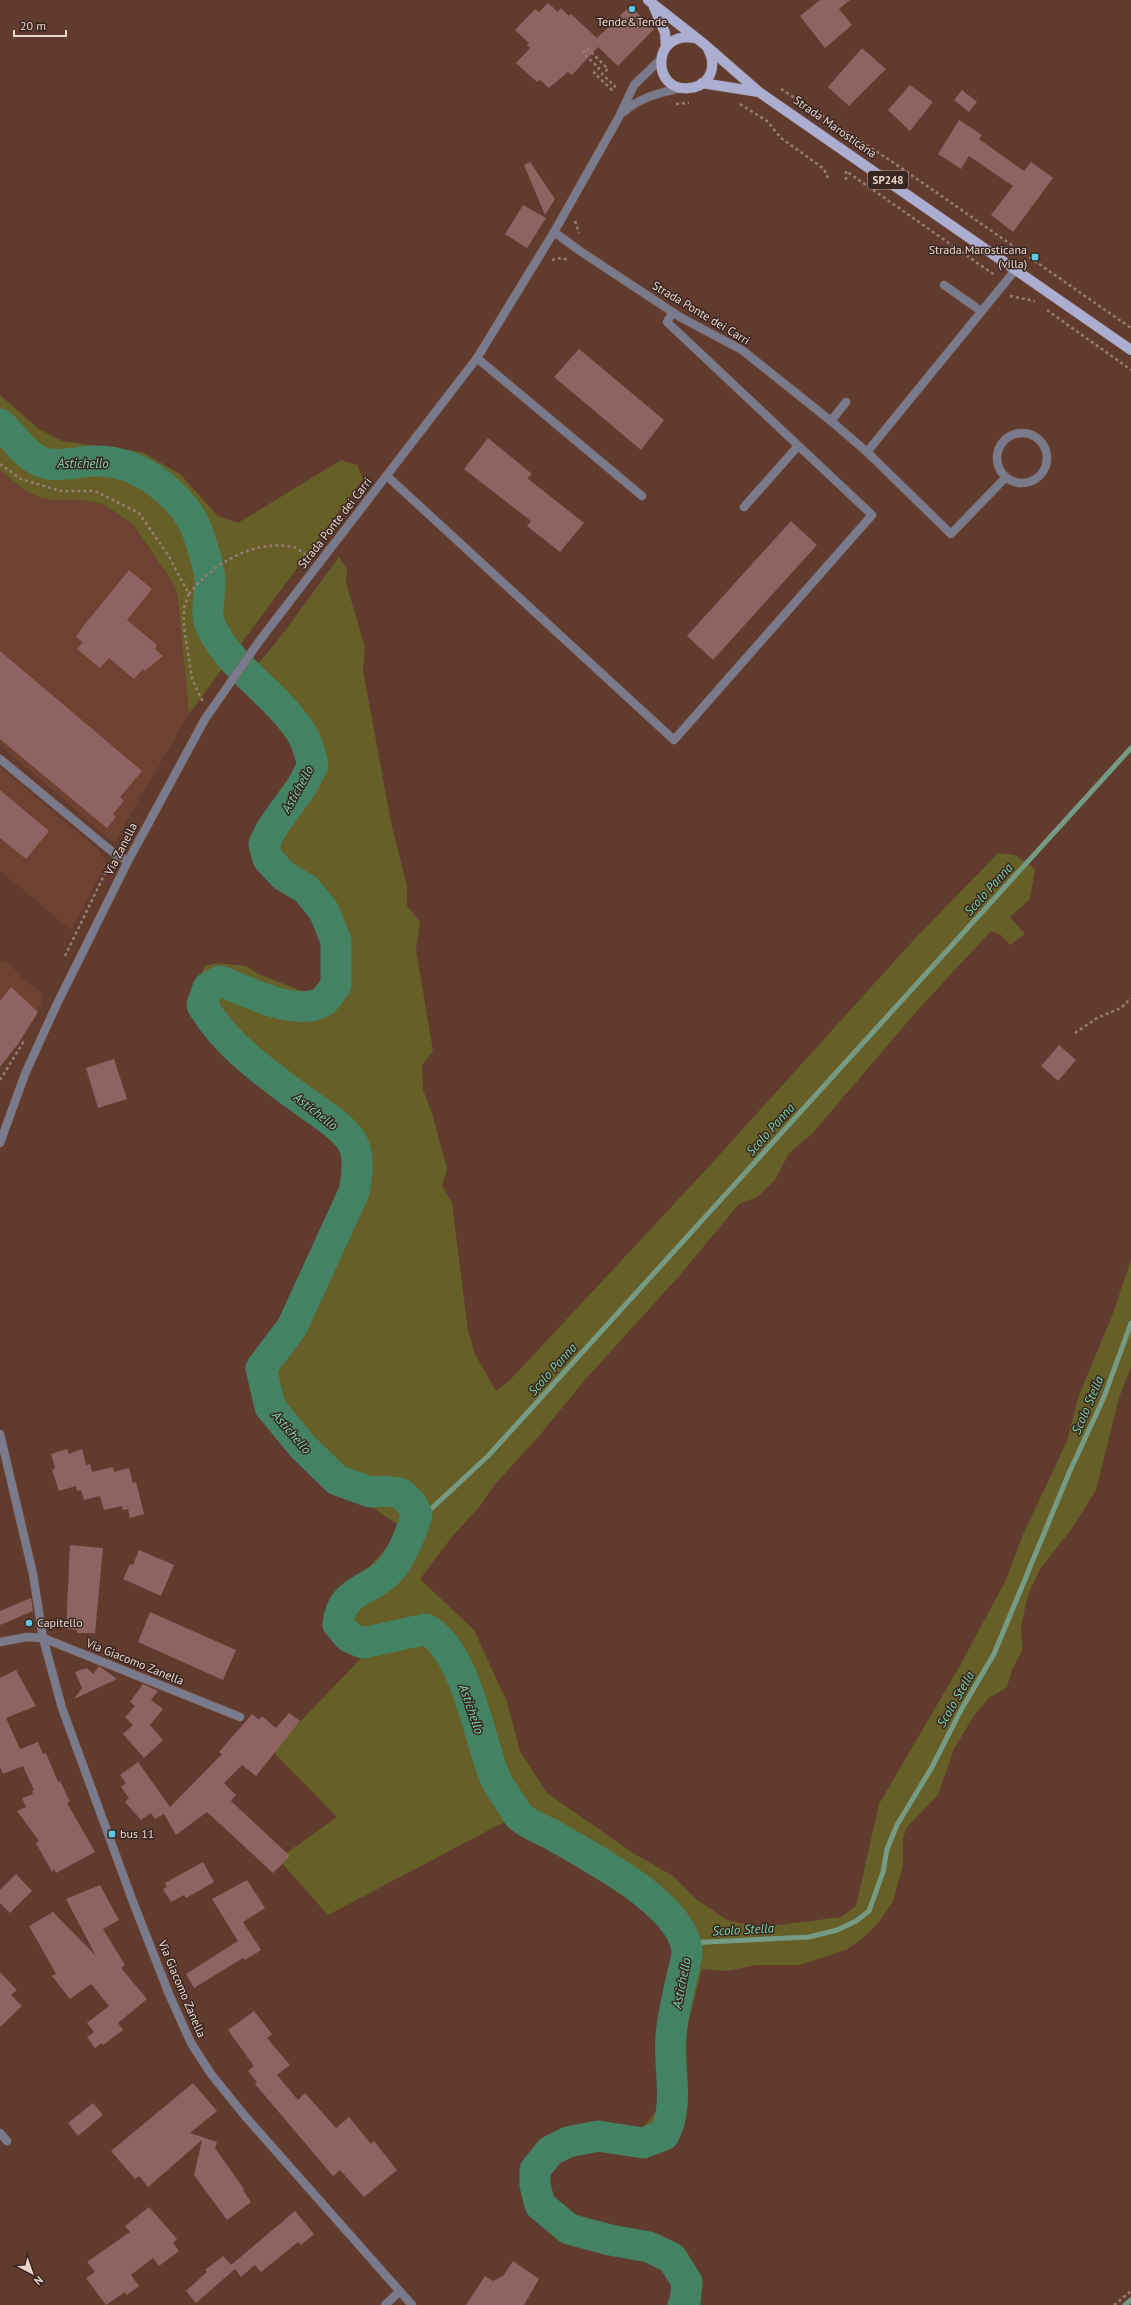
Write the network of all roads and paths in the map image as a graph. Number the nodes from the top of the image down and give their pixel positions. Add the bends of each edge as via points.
1 (650, 2) edge
2 (695, 38) junction
3 (666, 47) junction
4 (708, 48) junction
5 (583, 53) joint
6 (661, 59) junction
7 (702, 83) junction
8 (680, 88) junction
9 (780, 88) dead end
10 (759, 92) junction
11 (735, 101) dead end
12 (691, 103) dead end
13 (669, 104) dead end
14 (619, 117) junction
15 (828, 178) dead end
16 (846, 180) dead end
17 (575, 219) dead end
18 (554, 232) junction
19 (581, 236) dead end
20 (1016, 269) junction
21 (998, 278) dead end
22 (944, 284) dead end
23 (1006, 296) dead end
24 (673, 312) junction
25 (982, 312) junction
26 (1131, 328) edge
27 (1131, 350) edge
28 (477, 358) junction
29 (1131, 370) edge
30 (846, 402) dead end
31 (831, 421) junction
32 (798, 446) junction
33 (867, 452) junction
34 (0, 464) edge
35 (387, 476) junction
36 (1006, 477) junction
37 (642, 496) dead end
38 (744, 507) dead end
39 (313, 560) dead end
40 (189, 594) junction
41 (214, 705) joint
42 (199, 708) dead end
43 (0, 759) edge
44 (128, 861) junction
45 (1131, 998) edge
46 (1075, 1034) dead end
47 (0, 1143) edge
48 (0, 1434) edge
49 (43, 1638) junction
50 (0, 1642) edge
51 (240, 1718) dead end
52 (0, 2133) edge
53 (7, 2141) dead end
54 (400, 2291) junction
55 (1131, 2291) edge
56 (385, 2305) edge
57 (412, 2305) edge
58 (1114, 2305) edge

1 - 2 main road, Strada Marosticana / SP248
1 - 3 main road, Strada Marosticana / SP248 via 665,33
2 - 3 main road via 679,38
2 - 4 main road, Strada Marosticana / SP248
3 - 6 main road
4 - 7 main road via 713,63 708,78
4 - 10 main road, Strada Marosticana / SP248
5 - 5 path via 587,48 608,69 602,74 615,86 612,90 594,73 599,68
6 - 8 main road via 663,74
6 - 14 street, Strada Ponte dei Carri via 634,85
7 - 8 main road, Strada Marosticana / SP248 via 696,87
7 - 10 main road, Strada Marosticana / SP248
8 - 14 street, Strada Ponte dei Carri via 630,106
9 - 26 path via 894,163
10 - 20 main road, Strada Marosticana / SP248
11 - 15 path via 767,121 781,138 824,169
12 - 13 path
14 - 18 street, Strada Ponte dei Carri
16 - 21 path via 846,171
17 - 19 path
18 - 24 street, Strada Ponte dei Carri
18 - 28 street, Strada Ponte dei Carri
20 - 25 street
20 - 27 main road, Strada Marosticana / SP248
22 - 25 street
23 - 29 path via 1034,301
24 - 31 street, Strada Ponte dei Carri via 742,350
24 - 32 street via 667,322
25 - 33 street
28 - 35 street, Strada Ponte dei Carri
28 - 37 street
30 - 31 street
31 - 33 street, Strada Ponte dei Carri
32 - 35 street via 872,515 674,740
32 - 38 street
33 - 36 street, Strada Ponte dei Carri via 951,534
34 - 40 path via 21,479 61,491 95,491 139,513 168,555
35 - 41 street, Strada Ponte dei Carri via 260,640
36 - 36 street via 1021,483 1037,479 1043,473 1047,457 1041,442 1027,434 1011,436 1005,441 1000,447 998,463
39 - 40 path via 294,547 261,547 226,559 196,584
40 - 42 path via 184,608 184,627 192,680 203,702
41 - 44 street, Via Zanella via 180,762
43 - 44 street via 115,854
44 - 47 street, Via Zanella via 25,1074
45 - 46 path via 1121,1008 1097,1018
48 - 49 street, Via Giacomo Zanella via 33,1574
49 - 50 street via 27,1637
49 - 51 street, Via Giacomo Zanella
49 - 54 street, Via Giacomo Zanella via 62,1708 90,1786 169,1994 191,2043 211,2074 245,2116
52 - 53 street
54 - 56 street
54 - 57 street, Via Giacomo Zanella
55 - 58 path

